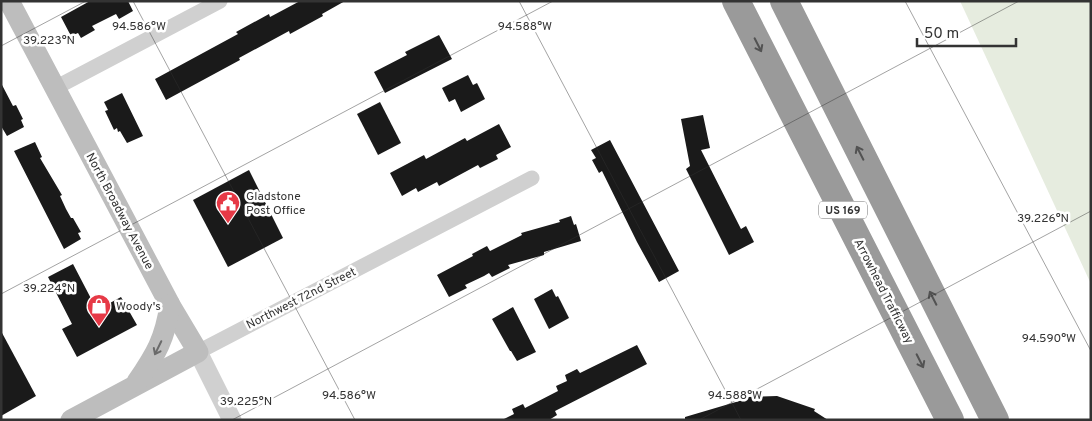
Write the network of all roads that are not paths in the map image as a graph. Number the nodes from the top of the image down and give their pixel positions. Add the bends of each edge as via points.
1 (9, 1) edge
2 (220, 1) edge
3 (736, 1) edge
4 (784, 1) edge
5 (55, 88) junction
6 (532, 178) dead end
7 (170, 305) junction
8 (198, 352) junction
9 (134, 386) junction
10 (71, 420) edge
11 (232, 420) edge
12 (950, 420) edge
13 (995, 420) edge

1 - 5 main road, North Broadway Avenue
2 - 5 street
3 -> 12 highway, Arrowhead Trafficway / US 169
13 -> 4 highway, US 169
5 - 7 main road, North Broadway Avenue
6 - 8 street, Northwest 72nd Street
7 - 8 main road, North Broadway Avenue
7 -> 9 main road via 160,346
8 - 9 main road, Northwest 72nd Street
8 - 11 street, North Broadway Avenue
9 - 10 main road, Northwest 72nd Street

